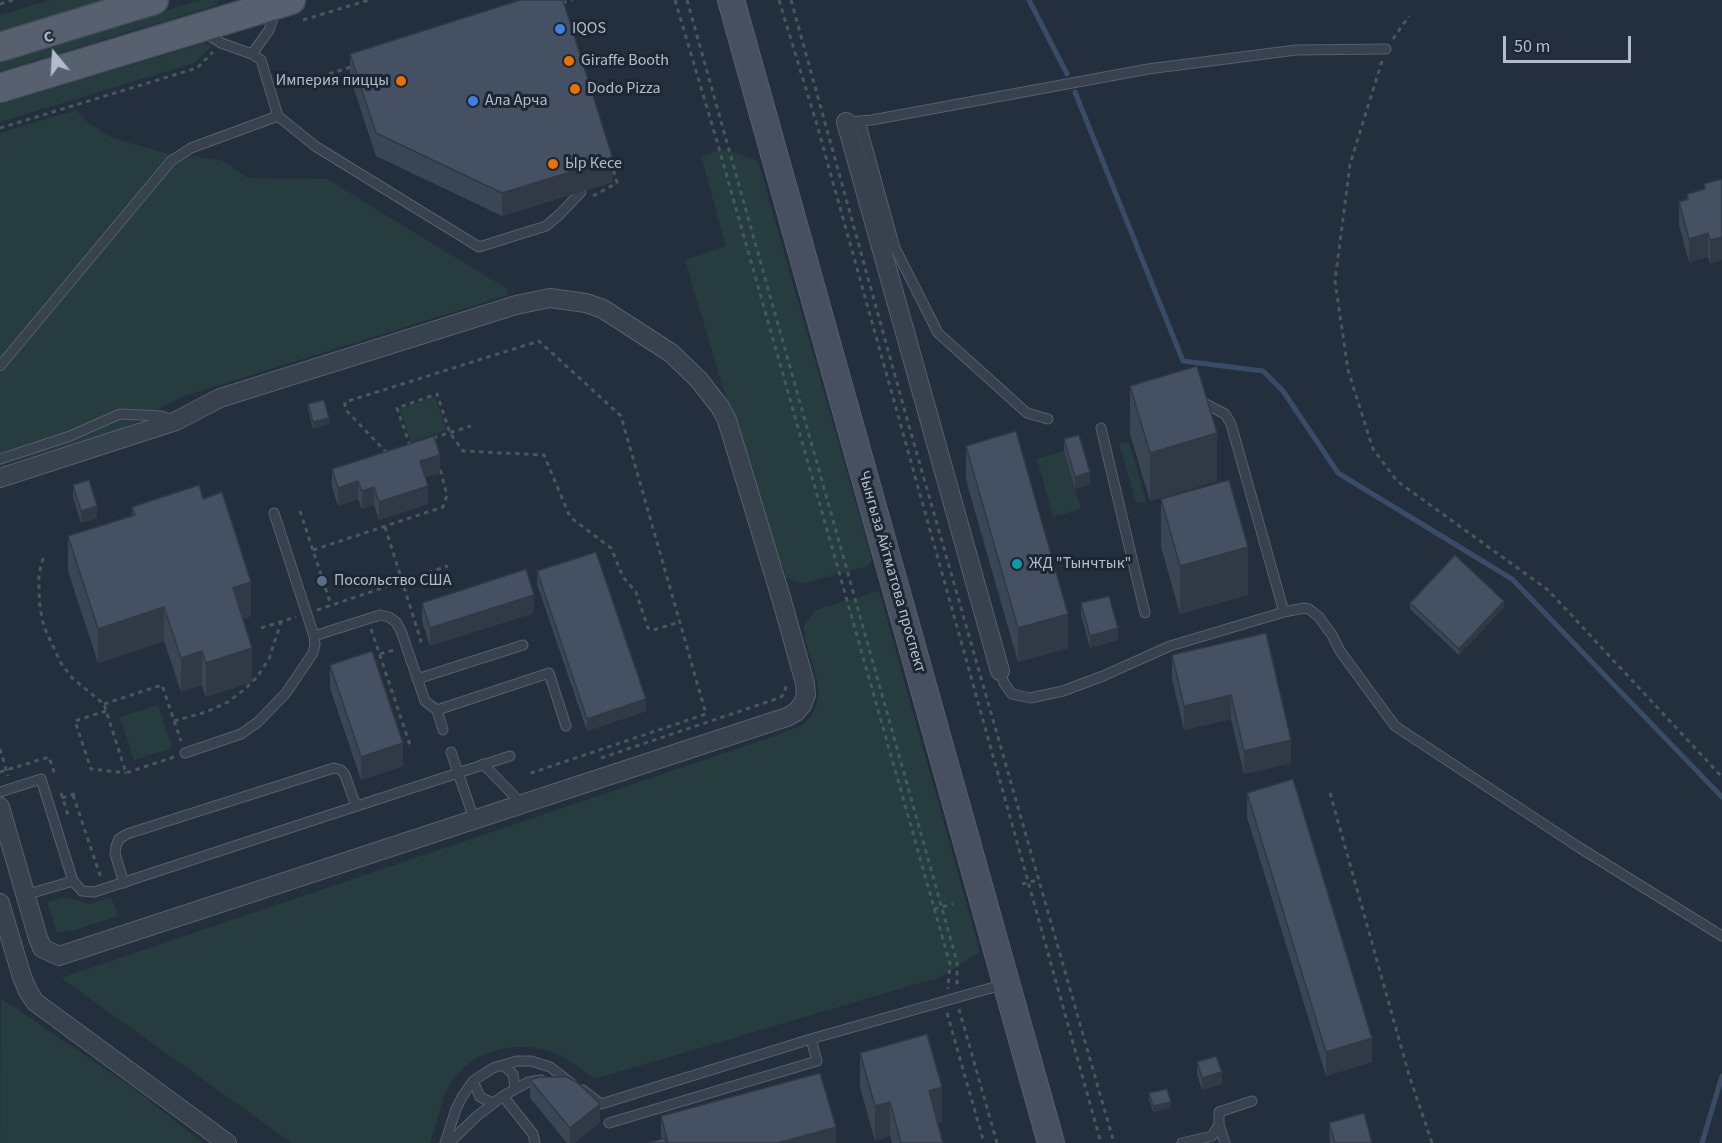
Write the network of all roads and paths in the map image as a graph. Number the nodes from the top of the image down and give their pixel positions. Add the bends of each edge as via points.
1 (13, 0) edge
2 (154, 0) edge
3 (369, 0) edge
4 (572, 0) edge
5 (675, 0) edge
6 (687, 0) edge
7 (731, 0) edge
8 (779, 0) edge
9 (791, 0) edge
10 (561, 3) edge
11 (0, 4) edge
12 (237, 8) edge
13 (290, 8) edge
14 (1409, 16) dead end
15 (209, 35) junction
16 (0, 46) edge
17 (1386, 49) junction
18 (252, 54) junction
19 (351, 67) edge
20 (329, 74) dead end
21 (0, 88) edge
22 (278, 116) junction
23 (853, 121) junction
24 (0, 128) edge
25 (610, 160) edge
26 (581, 192) dead end
27 (560, 214) junction
28 (0, 366) edge
29 (1198, 400) edge
30 (1048, 420) dead end
31 (176, 422) junction
32 (471, 426) dead end
33 (1101, 428) dead end
34 (450, 433) junction
35 (430, 439) edge
36 (420, 443) edge
37 (410, 446) junction
38 (402, 448) edge
39 (394, 451) edge
40 (0, 459) edge
41 (437, 459) edge
42 (0, 478) edge
43 (300, 511) dead end
44 (274, 513) dead end
45 (385, 527) junction
46 (313, 550) junction
47 (43, 558) dead end
48 (448, 566) dead end
49 (402, 581) junction
50 (332, 605) junction
51 (1284, 612) junction
52 (306, 613) junction
53 (1145, 613) dead end
54 (368, 619) junction
55 (281, 622) junction
56 (680, 622) junction
57 (261, 628) dead end
58 (314, 636) junction
59 (421, 641) dead end
60 (523, 645) dead end
61 (384, 669) junction
62 (1000, 671) joint
63 (374, 672) edge
64 (417, 679) junction
65 (104, 704) junction
66 (436, 710) junction
67 (106, 711) junction
68 (174, 721) junction
69 (566, 726) dead end
70 (443, 730) dead end
71 (411, 748) dead end
72 (451, 752) dead end
73 (185, 753) junction
74 (510, 756) dead end
75 (483, 764) junction
76 (458, 772) junction
77 (126, 773) junction
78 (528, 774) dead end
79 (1722, 777) edge
80 (0, 792) edge
81 (1330, 793) dead end
82 (62, 798) dead end
83 (521, 803) junction
84 (356, 806) junction
85 (0, 807) edge
86 (474, 819) junction
87 (1038, 879) junction
88 (102, 880) dead end
89 (73, 881) junction
90 (1028, 882) junction
91 (124, 883) junction
92 (1022, 884) dead end
93 (26, 896) junction
94 (0, 903) edge
95 (953, 903) dead end
96 (942, 907) junction
97 (934, 909) junction
98 (1722, 936) edge
99 (1006, 983) junction
100 (958, 996) junction
101 (947, 999) junction
102 (811, 1040) junction
103 (503, 1065) junction
104 (565, 1080) junction
105 (473, 1081) junction
106 (515, 1088) junction
107 (503, 1096) junction
108 (1251, 1101) dead end
109 (493, 1103) junction
110 (609, 1123) dead end
111 (1219, 1125) junction
112 (227, 1143) edge
113 (447, 1143) edge
114 (535, 1143) edge
115 (984, 1143) edge
116 (997, 1143) edge
117 (1051, 1143) edge
118 (1101, 1143) edge
119 (1114, 1143) edge
120 (1182, 1143) edge
121 (1225, 1143) edge
122 (1432, 1143) edge

1 - 11 path
2 - 16 main road
3 - 13 path
4 - 10 path
5 - 97 path
6 - 96 path
7 - 99 main road, Чынгыза Айтматова проспект
8 - 90 path
9 - 87 path
12 - 13 main road
12 - 15 main road
13 - 18 lane
14 - 17 path
15 - 18 lane
15 - 21 main road
15 - 24 path via 197,68
17 - 23 lane via 1296,50 1148,69
17 - 79 path via 1350,164 1335,281 1348,370 1373,448 1397,481 1548,590
18 - 22 lane via 261,60
19 - 20 path
22 - 27 lane via 315,146 479,247 546,226
22 - 28 lane via 191,148 171,161
23 - 30 lane via 896,248 938,333 1027,413
23 - 62 street
25 - 27 path via 617,183
26 - 27 lane
29 - 51 lane via 1225,414 1231,424
31 - 40 lane via 162,416 120,414 70,436
31 - 42 street
31 - 83 street via 220,398 516,305 550,298 603,309 671,353 699,380 727,420 805,683 802,705 787,717
32 - 34 path
33 - 53 lane
34 - 35 path
34 - 37 path via 437,394 397,408
34 - 56 path via 463,451 544,456 570,517 611,548 622,577 636,592 648,628
36 - 37 path
37 - 38 path
39 - 56 path via 386,454 345,409 345,402 539,341 621,416
41 - 45 path via 447,495 443,507
43 - 46 path
44 - 52 lane
45 - 46 path
45 - 49 path
46 - 50 path
47 - 65 path via 39,574 44,627 60,663
48 - 49 path
49 - 50 path
49 - 59 path
50 - 52 path
51 - 62 lane via 1170,646 1063,691 1030,698 1012,694
51 - 98 lane via 1304,608 1319,617 1395,726
52 - 55 path
52 - 58 lane
54 - 58 lane
54 - 61 path
54 - 64 lane via 380,615 396,622
55 - 57 path
55 - 68 path via 269,658 245,690 206,712
56 - 78 path via 706,714
58 - 73 lane via 313,653 297,678 258,722 241,734
60 - 64 lane
61 - 63 path
61 - 71 path
64 - 66 lane via 425,701
65 - 67 path
65 - 68 path via 162,685
66 - 69 lane via 549,674
66 - 70 lane
67 - 77 path
67 - 77 path via 75,721 91,769
68 - 73 path
72 - 76 lane
73 - 77 path
74 - 75 lane
75 - 76 lane
75 - 83 lane
76 - 84 lane
76 - 86 lane
80 - 89 lane via 41,780
81 - 122 path via 1409,1075
82 - 88 path via 75,794
83 - 86 street
84 - 91 lane
84 - 91 lane via 345,776 333,768 138,830 127,834 116,846
85 - 93 street
86 - 93 street via 59,956 42,948
87 - 90 path
87 - 119 path
89 - 91 lane via 88,893
89 - 93 lane
90 - 92 path
90 - 118 path
94 - 112 street via 21,977 35,1002
95 - 96 path
96 - 97 path
96 - 100 path via 957,962
97 - 101 path via 950,964
99 - 100 lane
99 - 117 main road, Чынгыза Айтматова проспект
100 - 101 lane
100 - 116 path
101 - 102 lane
101 - 115 path
102 - 104 lane via 601,1104
102 - 110 lane via 817,1061
103 - 104 lane via 531,1061 550,1067
103 - 105 lane
103 - 106 lane via 513,1074
104 - 106 lane via 528,1082
105 - 109 lane via 480,1097
105 - 113 lane via 456,1109
106 - 107 lane
107 - 109 lane
107 - 114 lane via 533,1134
108 - 111 lane via 1219,1112
109 - 113 lane
111 - 120 lane via 1212,1136
111 - 121 lane

